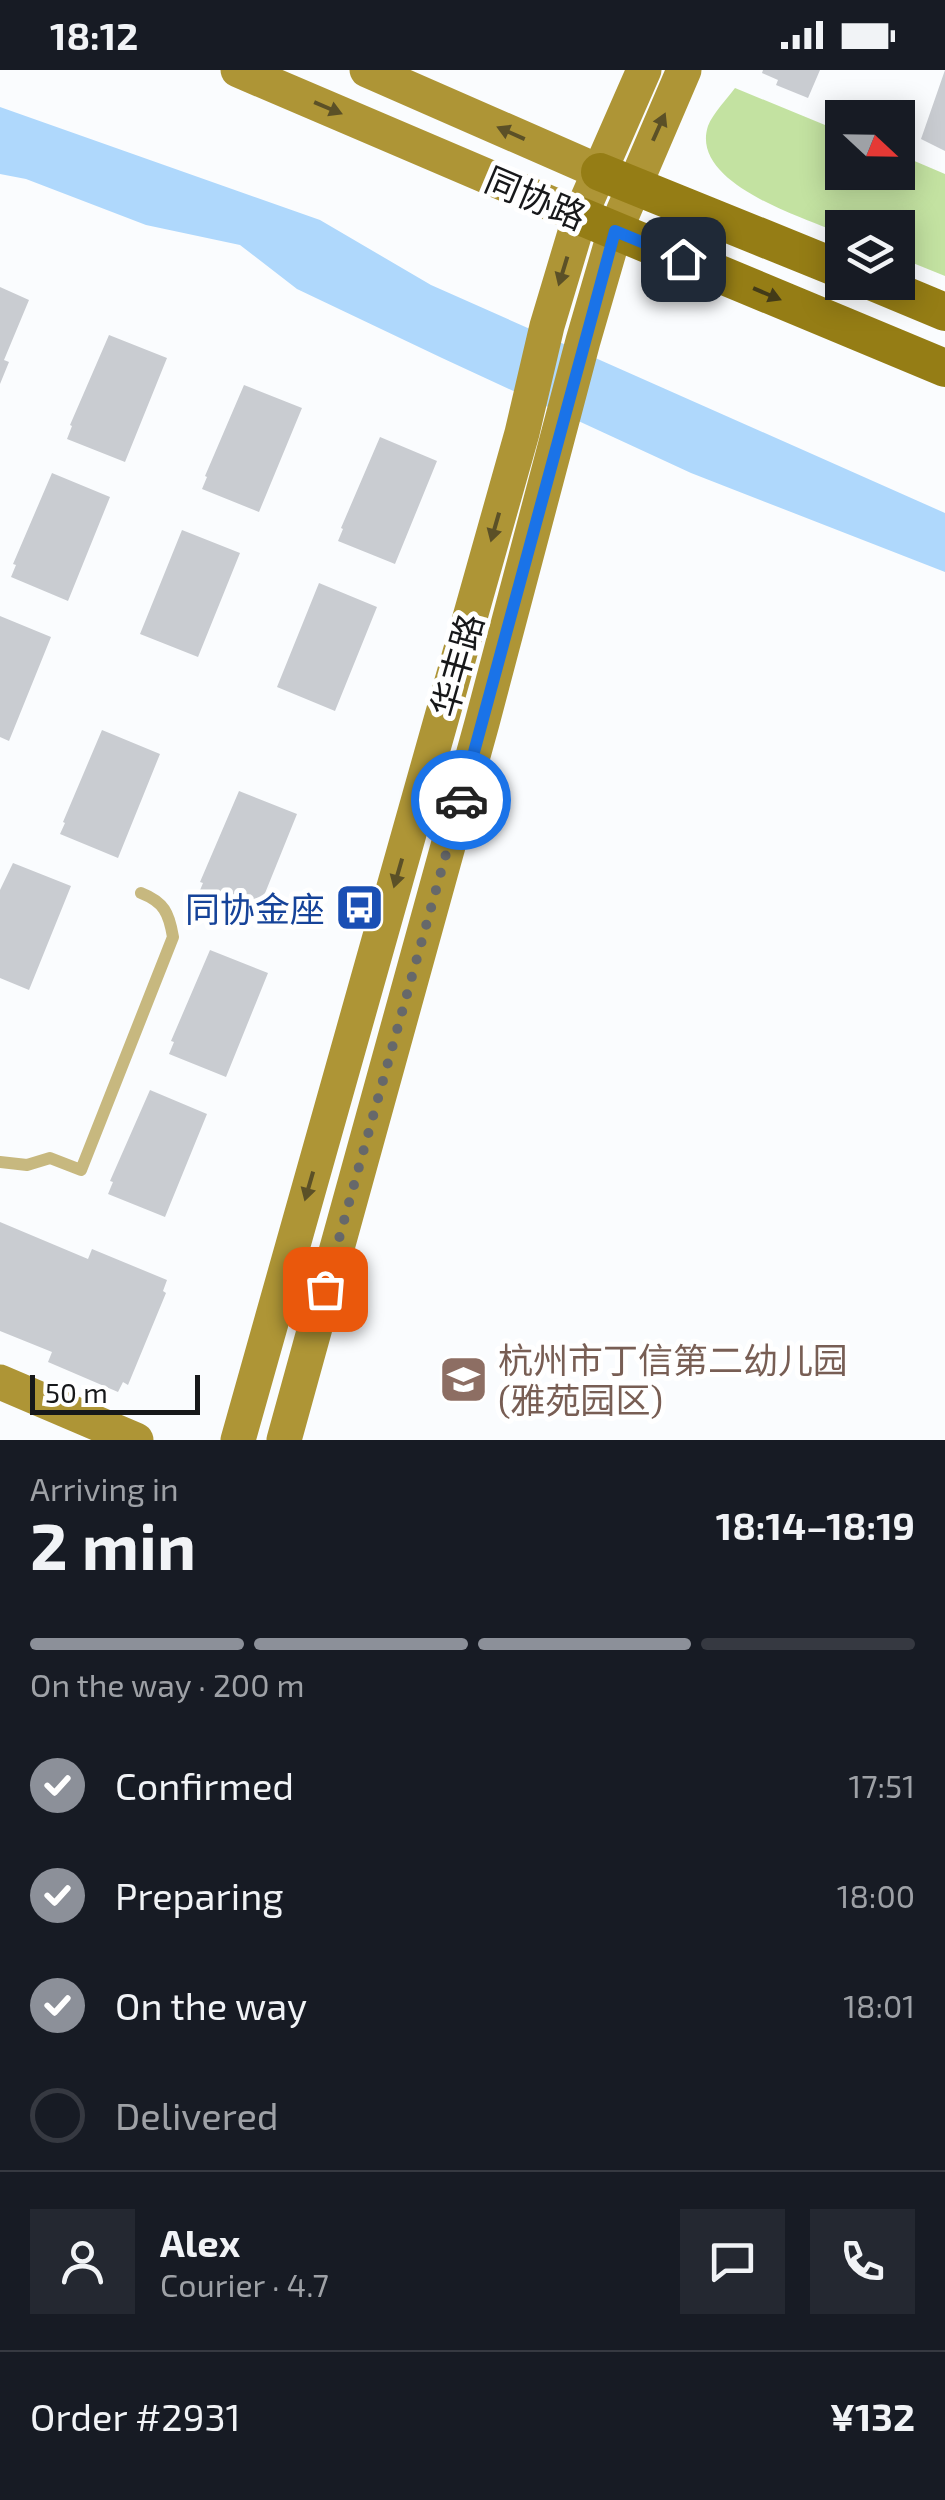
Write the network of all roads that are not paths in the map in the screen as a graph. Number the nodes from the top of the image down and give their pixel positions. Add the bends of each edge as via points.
1 (238, 70) edge
2 (367, 70) edge
3 (644, 70) edge
4 (684, 70) edge
5 (617, 178) junction
6 (580, 216) junction
7 (615, 231) junction
8 (825, 263) edge
9 (915, 300) edge
10 (945, 312) edge
11 (945, 368) edge
12 (141, 893) dead end
13 (0, 1162) edge
14 (0, 1382) edge
15 (136, 1440) edge
16 (238, 1440) edge
17 (284, 1440) edge

1 -> 6 main road, 同协路
5 -> 2 main road, 同协路
3 - 5 main road, 华丰路
5 -> 4 main road, 华丰路
5 - 6 main road, 华丰路
5 - 7 main road, 华丰路
5 - 8 main road, 同协路
6 - 7 main road, 同协路
6 -> 16 main road, 华丰路
7 -> 11 main road, 同协路
7 - 17 main road, 华丰路
9 - 10 main road
12 - 13 lane via 158,900 170,916 173,937 81,1170 50,1158 27,1166
14 - 15 main road

